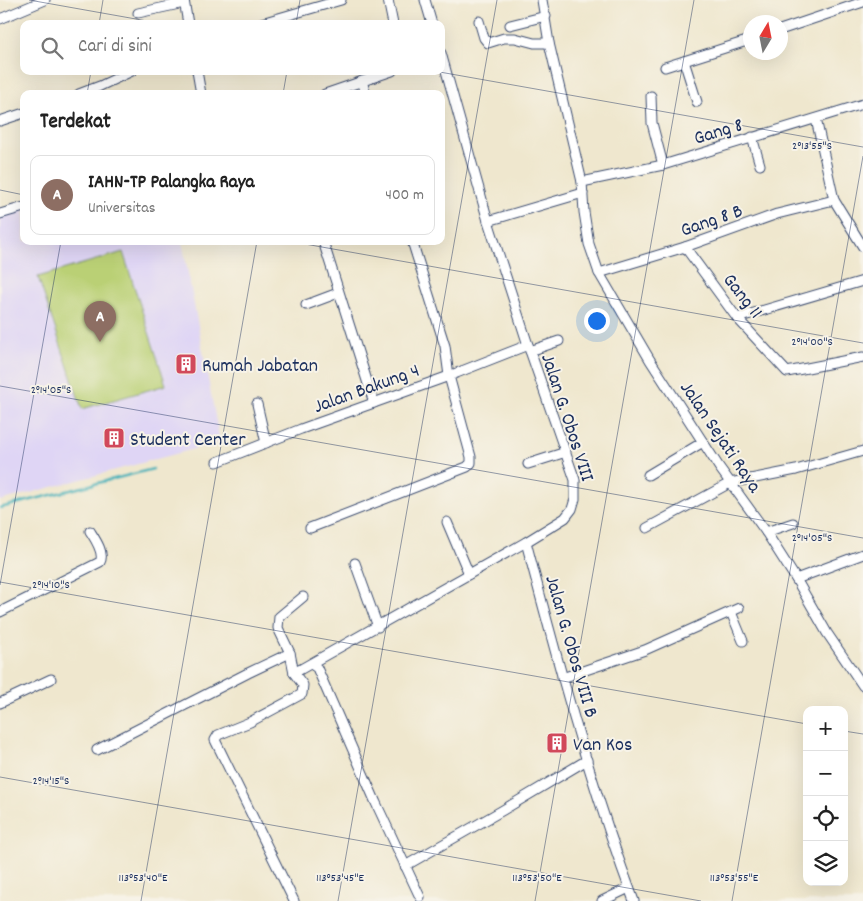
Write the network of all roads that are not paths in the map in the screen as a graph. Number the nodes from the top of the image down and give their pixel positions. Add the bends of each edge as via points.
1 (46, 0) edge
2 (341, 0) edge
3 (388, 0) edge
4 (425, 0) edge
5 (542, 0) edge
6 (184, 1) edge
7 (863, 2) edge
8 (138, 13) dead end
9 (546, 16) junction
10 (0, 19) edge
11 (187, 20) edge
12 (272, 20) edge
13 (392, 20) edge
14 (431, 20) edge
15 (479, 21) dead end
16 (510, 24) dead end
17 (788, 27) edge
18 (743, 42) edge
19 (549, 43) junction
20 (684, 61) junction
21 (665, 67) dead end
22 (445, 73) edge
23 (123, 75) edge
24 (197, 75) edge
25 (380, 75) edge
26 (362, 81) junction
27 (90, 90) edge
28 (199, 90) edge
29 (336, 90) edge
30 (365, 90) edge
31 (650, 96) dead end
32 (697, 102) dead end
33 (863, 104) edge
34 (20, 114) edge
35 (816, 118) junction
36 (0, 121) edge
37 (752, 137) junction
38 (663, 165) junction
39 (760, 165) dead end
40 (582, 182) junction
41 (583, 193) junction
42 (834, 200) junction
43 (20, 208) edge
44 (0, 214) edge
45 (488, 221) junction
46 (324, 245) edge
47 (413, 245) edge
48 (685, 247) junction
49 (863, 247) edge
50 (599, 273) junction
51 (863, 281) edge
52 (337, 291) junction
53 (306, 305) dead end
54 (737, 318) junction
55 (559, 342) dead end
56 (529, 348) junction
57 (863, 357) edge
58 (449, 376) junction
59 (374, 403) junction
60 (257, 404) dead end
61 (703, 442) junction
62 (266, 443) junction
63 (863, 451) edge
64 (566, 452) junction
65 (217, 462) dead end
66 (528, 464) dead end
67 (648, 476) dead end
68 (730, 483) junction
69 (446, 522) dead end
70 (792, 523) dead end
71 (310, 528) dead end
72 (647, 528) dead end
73 (90, 530) dead end
74 (766, 532) junction
75 (526, 542) junction
76 (863, 554) edge
77 (355, 563) dead end
78 (469, 574) junction
79 (796, 579) junction
80 (303, 597) dead end
81 (0, 612) edge
82 (378, 626) junction
83 (743, 641) dead end
84 (290, 653) junction
85 (311, 664) junction
86 (294, 673) junction
87 (562, 678) junction
88 (51, 679) dead end
89 (863, 686) edge
90 (0, 703) edge
91 (96, 750) dead end
92 (587, 760) junction
93 (405, 866) junction
94 (629, 888) junction
95 (420, 897) dead end
96 (294, 901) edge
97 (602, 901) edge
98 (634, 901) edge

1 - 10 street
2 - 12 street
3 - 13 street
4 - 14 street
5 - 9 street, Jalan Sejati Raya
6 - 8 street
6 - 11 street
7 - 17 street
9 - 16 street
9 - 19 street, Jalan Sejati Raya
15 - 19 street via 488,43 504,38 534,44
18 - 20 street
19 - 40 street, Jalan Sejati Raya
20 - 21 street
20 - 32 street
22 - 45 street, Jalan G. Obos VIII
23 - 27 street
24 - 28 street
25 - 26 street
26 - 29 street
26 - 30 street
31 - 38 street via 652,123
33 - 35 street, Gang 8
34 - 36 street
35 - 37 street, Gang 8
35 - 42 street
37 - 38 street, Gang 8
37 - 39 street
38 - 40 street, Gang 8
40 - 41 street, Jalan Sejati Raya
41 - 45 street
41 - 50 street, Jalan Sejati Raya via 589,244
42 - 48 street, Gang 8 B via 778,214
42 - 49 street
43 - 44 street
45 - 56 street, Jalan G. Obos VIII
46 - 52 street
47 - 58 street via 445,346
48 - 50 street, Gang 8 B
48 - 54 street, Gang 11
50 - 61 street, Jalan Sejati Raya
51 - 54 street
52 - 53 street
52 - 59 street
54 - 57 street, Gang 11 via 787,372
55 - 56 street, Jalan Bakung 4
56 - 58 street, Jalan Bakung 4
56 - 64 street, Jalan G. Obos VIII
58 - 59 street, Jalan Bakung 4
58 - 71 street via 471,457 469,465
59 - 62 street, Jalan Bakung 4
60 - 62 street
61 - 67 street
61 - 68 street, Jalan Sejati Raya
62 - 65 street, Jalan Bakung 4
63 - 68 street via 796,470
64 - 66 street
64 - 75 street, Jalan G. Obos VIII via 576,485 572,509 565,518
68 - 72 street
68 - 74 street, Jalan Sejati Raya
69 - 78 street
70 - 74 street
73 - 81 street via 101,552 100,562
74 - 79 street, Jalan Sejati Raya
75 - 78 street, Jalan G. Obos VIII
75 - 87 street, Jalan G. Obos VIII B
76 - 79 street
77 - 82 street
78 - 82 street, Jalan G. Obos VIII
79 - 89 street, Jalan Sejati Raya
80 - 84 street via 279,617 278,628
82 - 85 street, Jalan G. Obos VIII
83 - 87 street via 735,610 644,650
84 - 86 street
84 - 91 street
85 - 86 street, Jalan G. Obos VIII
85 - 93 street via 317,668
86 - 96 street via 304,685 300,696 218,735 215,740
87 - 92 street, Jalan G. Obos VIII B
88 - 90 street
92 - 93 street
92 - 94 street, Jalan G. Obos VIII B
93 - 95 street
94 - 97 street
94 - 98 street, Jalan G. Obos VIII B

